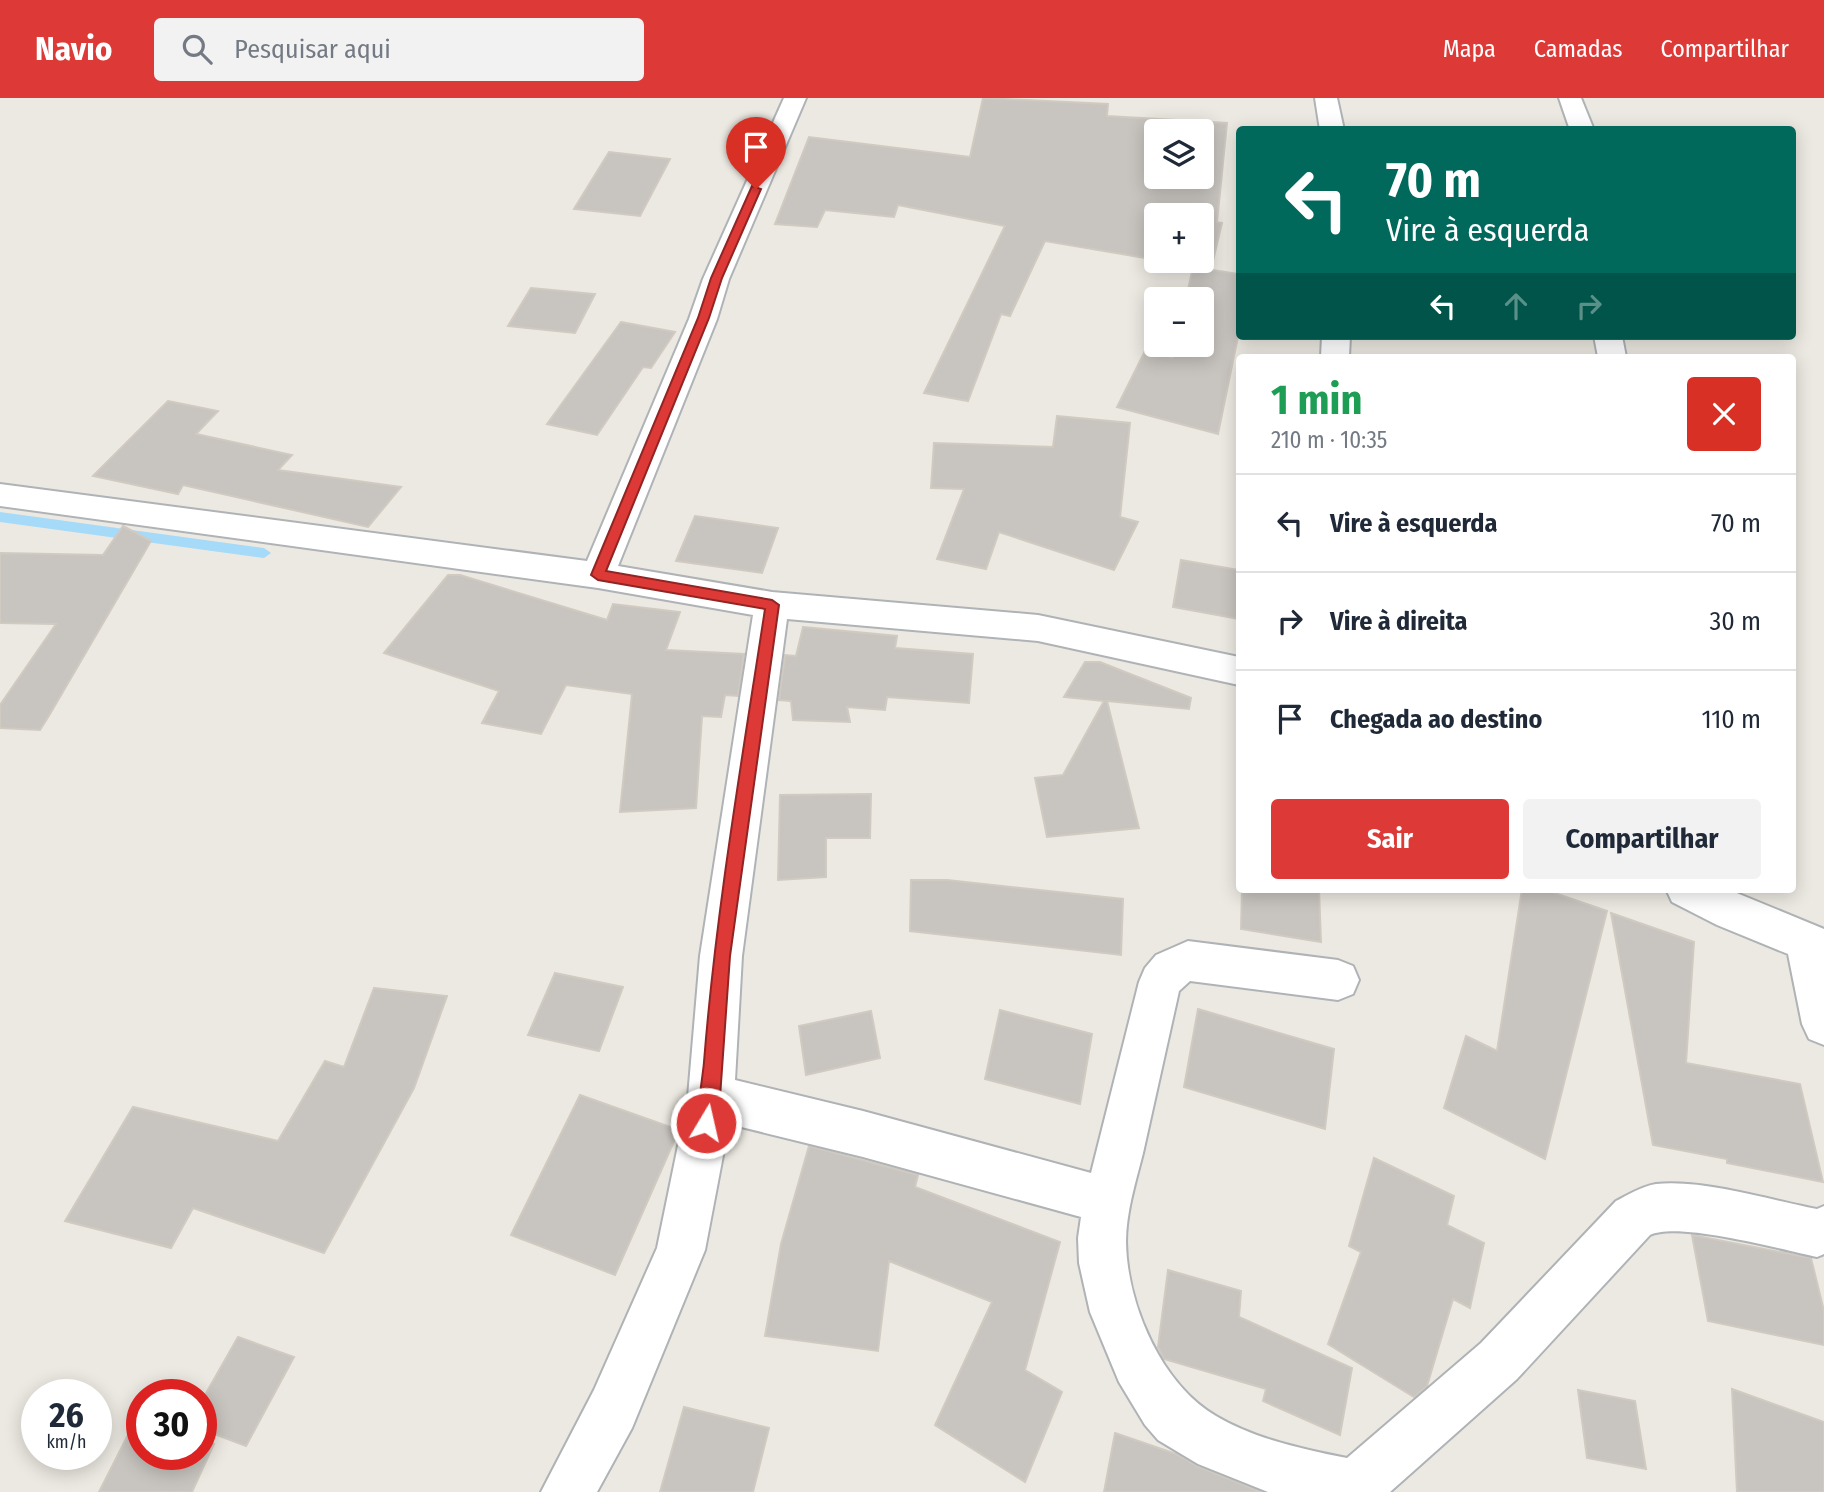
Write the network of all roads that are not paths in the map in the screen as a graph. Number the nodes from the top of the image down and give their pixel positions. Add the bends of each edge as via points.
1 (795, 98) edge
2 (1326, 98) edge
3 (1570, 98) edge
4 (1331, 126) edge
5 (1580, 126) edge
6 (0, 495) edge
7 (598, 575) junction
8 (772, 605) junction
9 (1236, 670) edge
10 (1703, 893) edge
11 (1732, 900) edge
12 (1815, 944) edge
13 (1338, 980) dead end
14 (1824, 1024) edge
15 (711, 1097) junction
16 (1108, 1201) junction
17 (1824, 1230) edge
18 (1357, 1490) edge
19 (568, 1492) edge

1 - 7 street via 716,278 704,318
2 - 4 street
3 - 5 street
6 - 7 street
7 - 8 street
8 - 9 street via 1038,628
8 - 15 street via 721,956
10 - 11 street
11 - 12 street
12 - 14 street
13 - 16 street via 1188,961 1171,969 1160,982
15 - 16 street
15 - 19 street via 681,1250 613,1409
16 - 18 street via 1102,1244 1111,1302 1141,1374 1176,1420 1231,1452
17 - 18 street via 1817,1233 1686,1207 1654,1208 1633,1218 1499,1361

